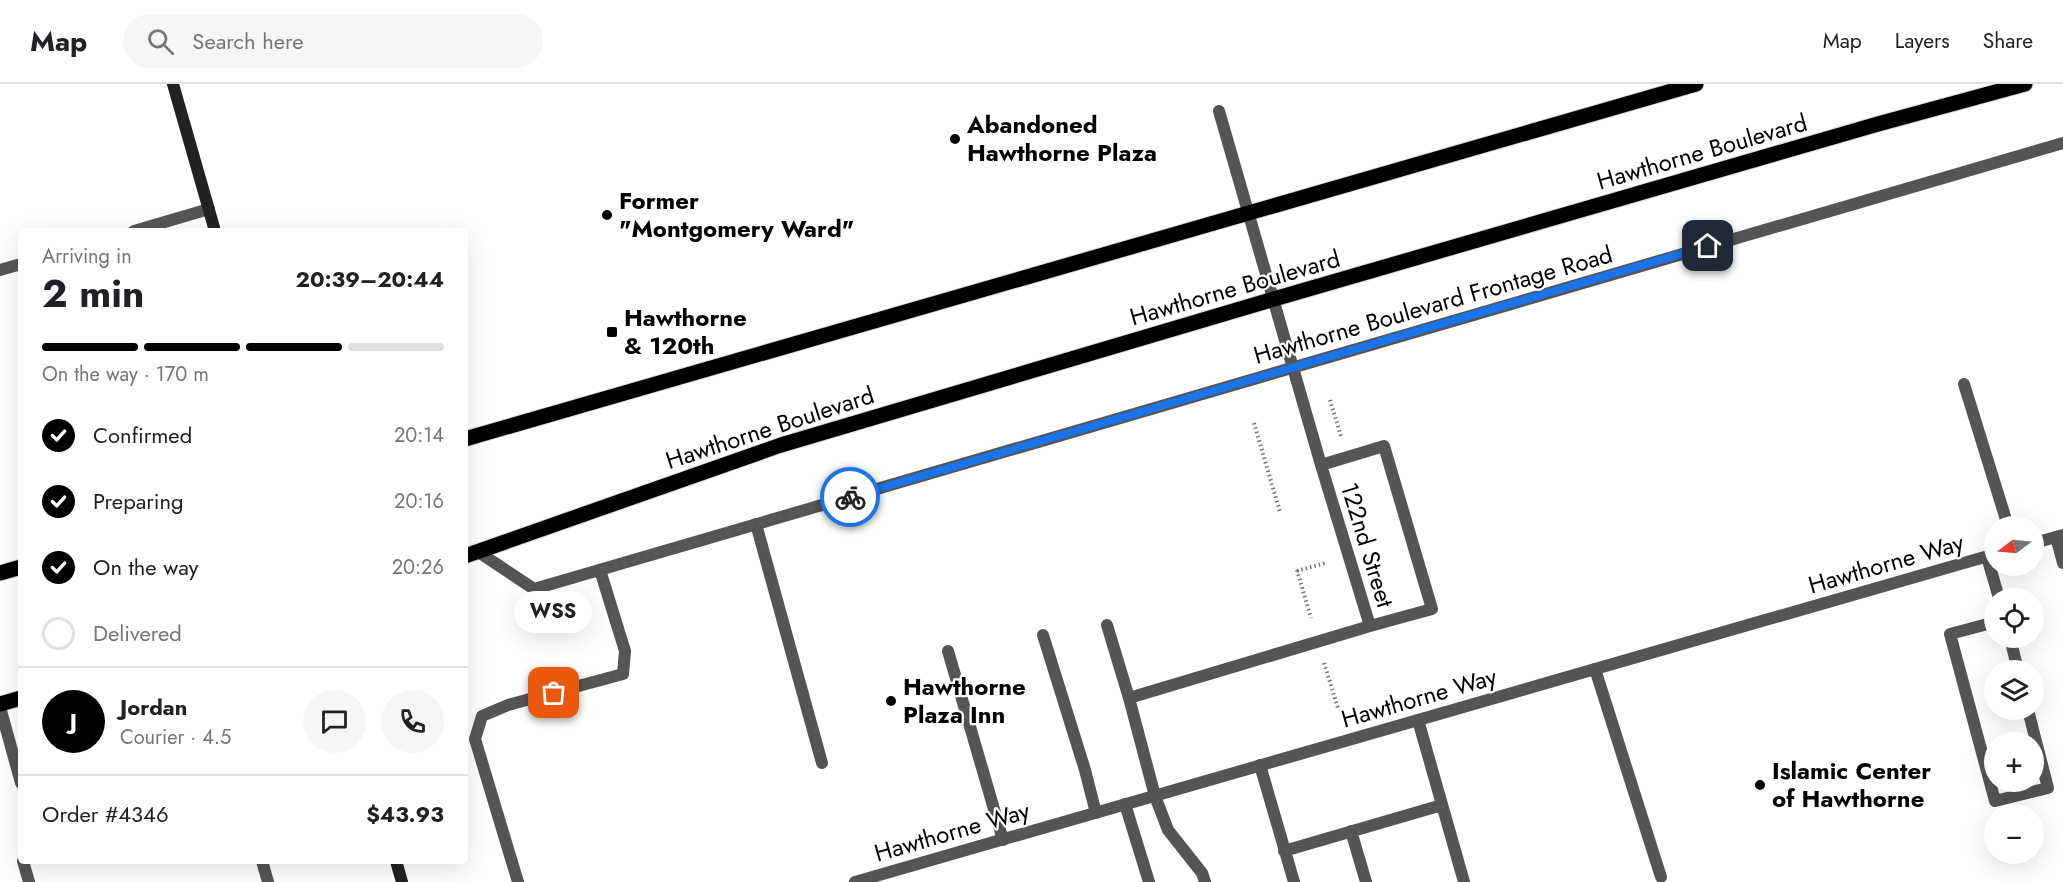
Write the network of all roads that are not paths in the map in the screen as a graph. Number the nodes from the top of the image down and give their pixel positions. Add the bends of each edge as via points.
1 (173, 84) edge
2 (1696, 84) edge
3 (2025, 84) edge
4 (1219, 111) dead end
5 (2063, 143) edge
6 (209, 209) junction
7 (1249, 214) junction
8 (144, 228) edge
9 (214, 228) edge
10 (18, 265) edge
11 (0, 270) edge
12 (1274, 299) junction
13 (1293, 367) junction
14 (1964, 384) dead end
15 (468, 438) edge
16 (1321, 465) junction
17 (2005, 516) edge
18 (756, 524) junction
19 (2059, 536) edge
20 (2044, 540) edge
21 (471, 554) edge
22 (1984, 557) edge
23 (2063, 563) edge
24 (18, 568) edge
25 (600, 570) junction
26 (0, 573) edge
27 (1107, 625) dead end
28 (1984, 625) edge
29 (1370, 626) junction
30 (1043, 635) dead end
31 (948, 651) dead end
32 (1595, 669) junction
33 (1129, 698) junction
34 (18, 699) edge
35 (0, 706) edge
36 (1418, 720) junction
37 (2031, 720) edge
38 (822, 762) dead end
39 (1260, 765) junction
40 (18, 772) edge
41 (1155, 796) junction
42 (1125, 804) junction
43 (1442, 805) junction
44 (1096, 813) junction
45 (1351, 831) junction
46 (1003, 840) junction
47 (1284, 850) junction
48 (24, 864) edge
49 (263, 864) edge
50 (397, 864) edge
51 (1661, 877) dead end
52 (28, 882) edge
53 (268, 882) edge
54 (402, 882) edge
55 (518, 882) edge
56 (855, 882) edge
57 (1149, 882) edge
58 (1205, 882) edge
59 (1293, 882) edge
60 (1366, 882) edge
61 (1464, 882) edge

1 - 6 main road
2 - 7 main road
3 - 12 main road, Hawthorne Boulevard
4 - 7 street, 122nd Street
5 - 13 street, Hawthorne Boulevard Frontage Road
6 - 8 street
6 - 9 main road
7 - 12 street, 122nd Street
7 - 15 main road
10 - 11 street
12 - 13 street, 122nd Street
12 - 21 main road, Hawthorne Boulevard via 781,445
13 - 16 street, 122nd Street
13 - 18 street, Hawthorne Boulevard Frontage Road
14 - 17 street
16 - 29 street, 122nd Street
16 - 29 street via 1384,446 1432,609
18 - 25 street, Hawthorne Boulevard Frontage Road
18 - 38 street
19 - 20 street
19 - 23 street
21 - 25 street, Hawthorne Boulevard Frontage Road via 534,589
22 - 32 street, Hawthorne Way
24 - 26 main road
25 - 55 street via 625,651 622,674 508,705 482,716 475,739
27 - 33 street
28 - 37 street via 1950,634 1995,801 2048,788
29 - 33 street, 122nd Street
30 - 44 street
31 - 46 street
32 - 36 street, Hawthorne Way
32 - 51 street
33 - 41 street
34 - 35 main road
35 - 40 street
36 - 39 street, Hawthorne Way
36 - 43 street
39 - 41 street, Hawthorne Way
39 - 47 street
41 - 42 street, Hawthorne Way
41 - 58 street via 1167,830
42 - 44 street, Hawthorne Way
42 - 57 street
43 - 45 street
43 - 61 street
44 - 46 street, Hawthorne Way
45 - 47 street
45 - 60 street
46 - 56 street, Hawthorne Way
47 - 59 street
48 - 52 street
49 - 53 street
50 - 54 main road

